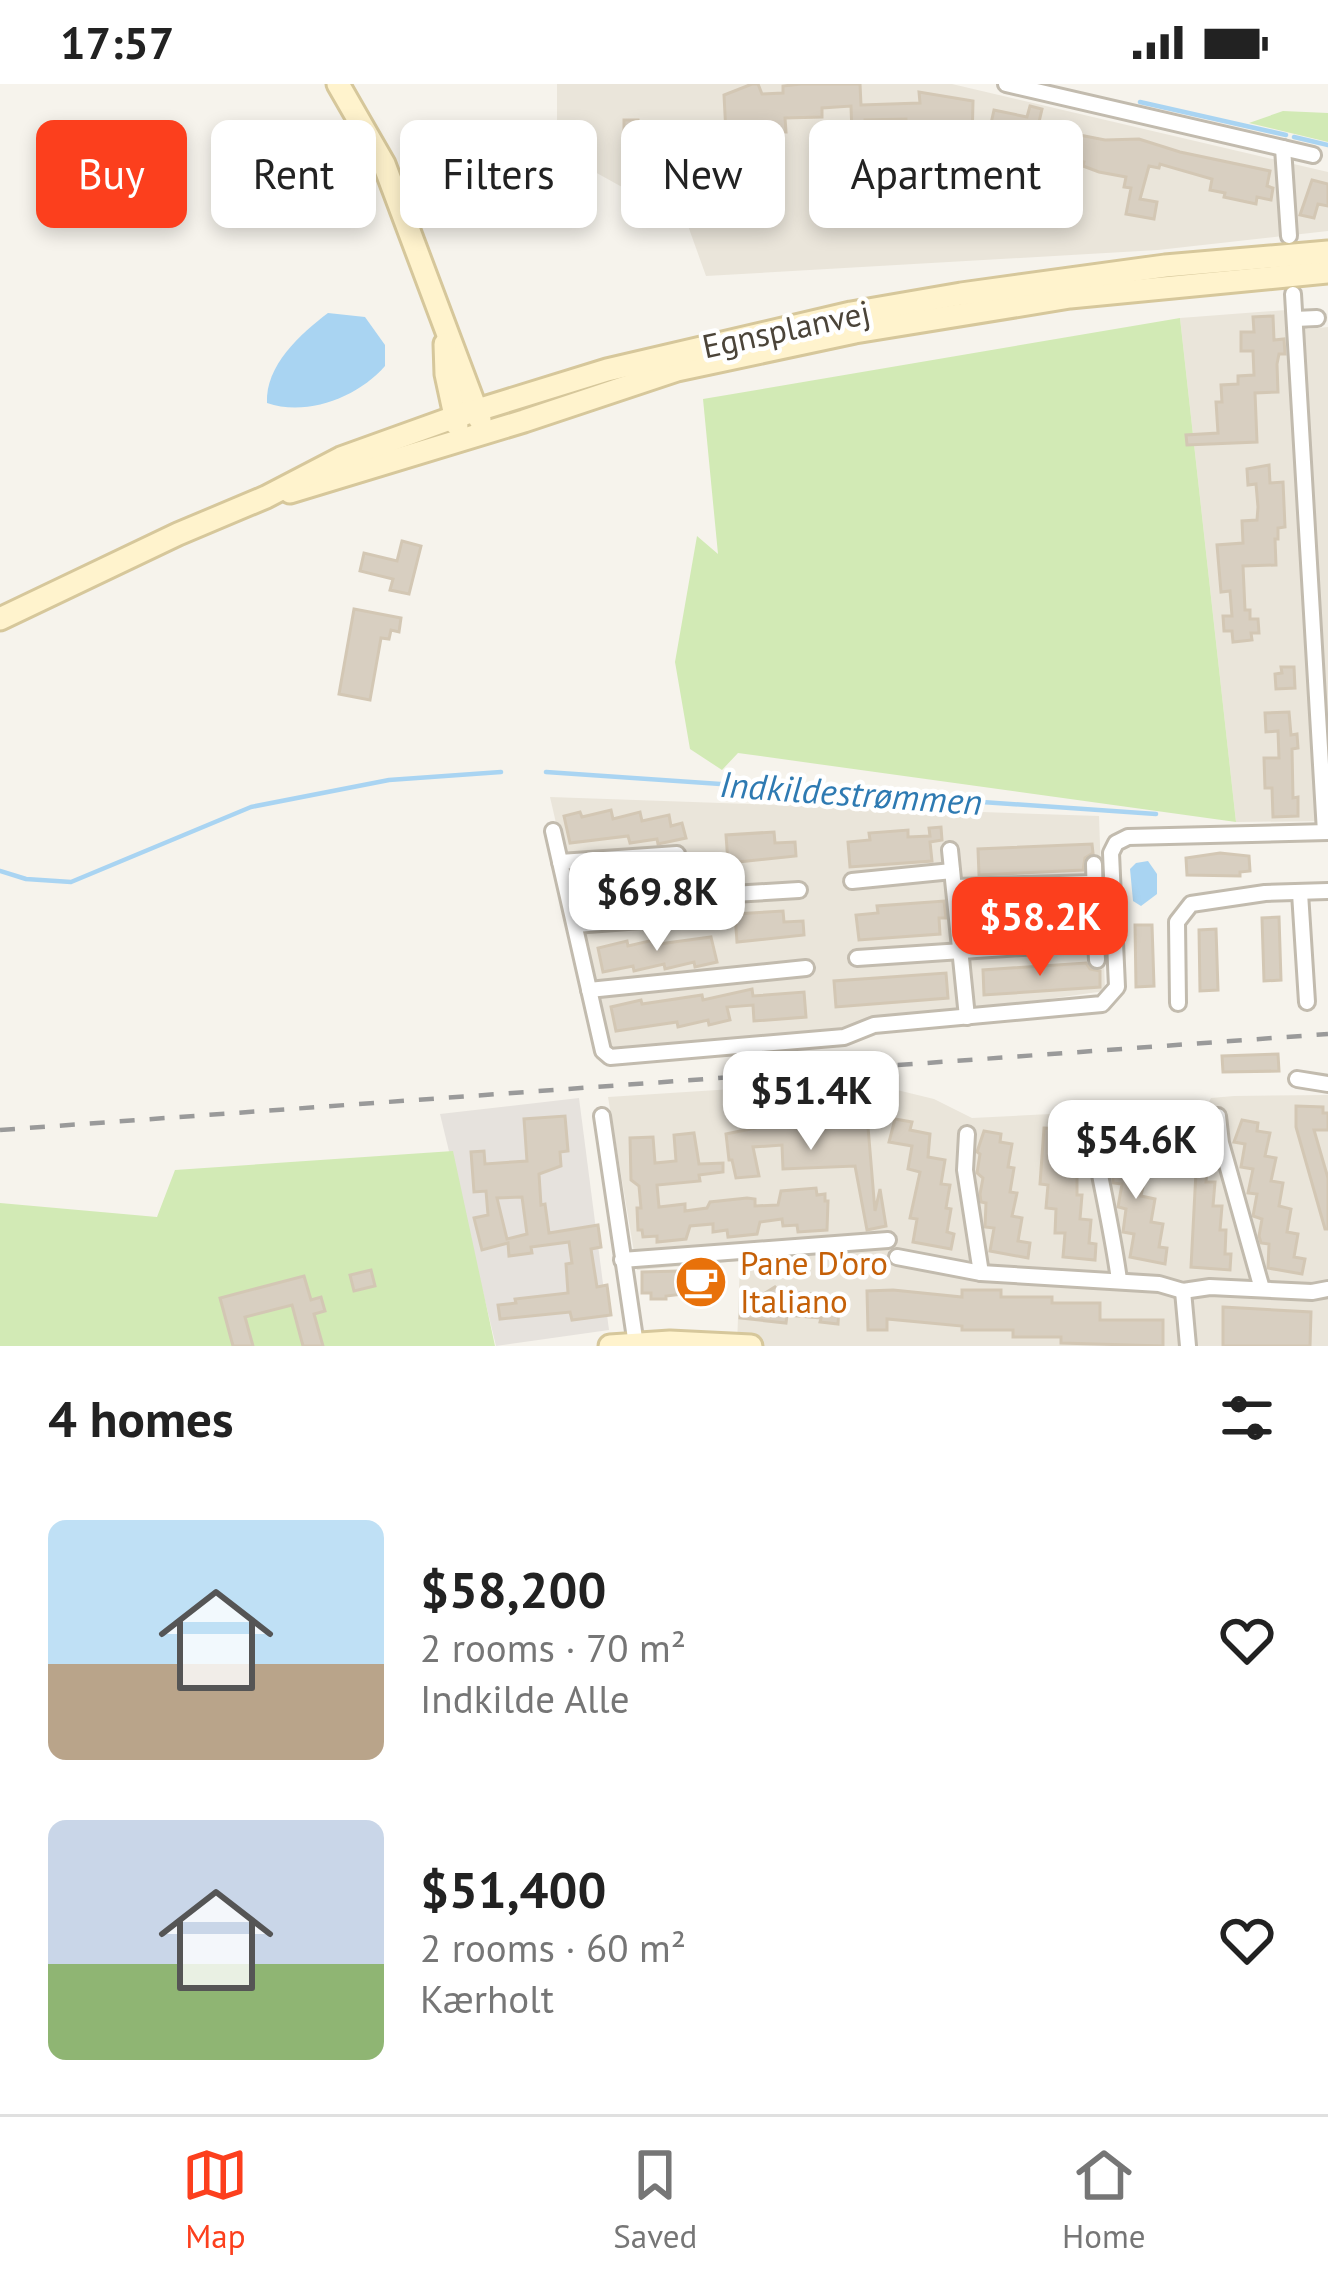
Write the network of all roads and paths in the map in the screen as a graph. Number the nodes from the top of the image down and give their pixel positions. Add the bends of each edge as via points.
1 (338, 84) edge
2 (1006, 84) edge
3 (1282, 148) junction
4 (1313, 155) dead end
5 (1289, 236) dead end
6 (1328, 252) edge
7 (1328, 272) edge
8 (1293, 294) dead end
9 (1317, 318) dead end
10 (1295, 319) junction
11 (445, 331) junction
12 (607, 370) junction
13 (464, 371) junction
14 (463, 423) junction
15 (266, 497) junction
16 (0, 619) edge
17 (553, 832) dead end
18 (1326, 832) edge
19 (950, 850) dead end
20 (677, 854) dead end
21 (560, 862) junction
22 (1094, 864) dead end
23 (953, 879) junction
24 (852, 881) dead end
25 (1094, 883) junction
26 (800, 890) dead end
27 (1328, 891) edge
28 (1300, 893) junction
29 (1095, 902) dead end
30 (1095, 923) dead end
31 (575, 926) junction
32 (1096, 942) junction
33 (960, 949) junction
34 (857, 958) dead end
35 (1097, 960) dead end
36 (806, 968) dead end
37 (589, 991) junction
38 (1306, 1002) dead end
39 (1178, 1004) dead end
40 (967, 1017) junction
41 (1297, 1079) dead end
42 (1328, 1084) edge
43 (602, 1116) dead end
44 (1218, 1116) dead end
45 (1091, 1124) dead end
46 (968, 1134) dead end
47 (888, 1240) dead end
48 (897, 1257) dead end
49 (622, 1260) junction
50 (981, 1273) junction
51 (1119, 1280) junction
52 (1262, 1289) junction
53 (1328, 1289) edge
54 (1183, 1291) junction
55 (635, 1345) edge
56 (610, 1346) edge
57 (752, 1346) edge
58 (1188, 1346) edge

1 - 11 main road via 384,164
2 - 3 street
3 - 4 street
3 - 5 street
6 - 12 main road, Egnsplanvej via 961,294
7 - 14 main road, Egnsplanvej via 1070,297 855,332 677,370 484,433
8 - 10 street
9 - 10 street
10 - 18 street
11 - 13 main road
11 - 14 main road via 446,374
12 - 13 main road via 499,389 480,386
12 - 14 main road, Egnsplanvej
13 - 14 main road
14 - 15 main road, Egnsplanvej via 335,479
14 - 15 main road, Egnsplanvej via 341,458
15 - 16 main road, Egnsplanvej
17 - 21 street
18 - 40 street via 1116,843 1112,997
19 - 23 street
20 - 21 street
21 - 31 street
22 - 25 street
23 - 24 street
23 - 25 street
23 - 33 street
25 - 29 street
26 - 31 street via 733,894 707,915
27 - 28 street
28 - 38 street
28 - 39 street via 1191,904 1178,922
30 - 32 street
31 - 37 street
32 - 33 street
32 - 35 street
33 - 34 street
33 - 40 street
36 - 37 street
37 - 40 street via 610,1057 844,1037 874,1025
41 - 42 street
43 - 49 street
44 - 52 street
45 - 51 street
46 - 50 street via 965,1169
47 - 49 street
48 - 50 street
49 - 55 street
50 - 51 street
51 - 54 street
52 - 53 street
52 - 54 street
54 - 58 street
55 - 56 main road
55 - 57 main road

